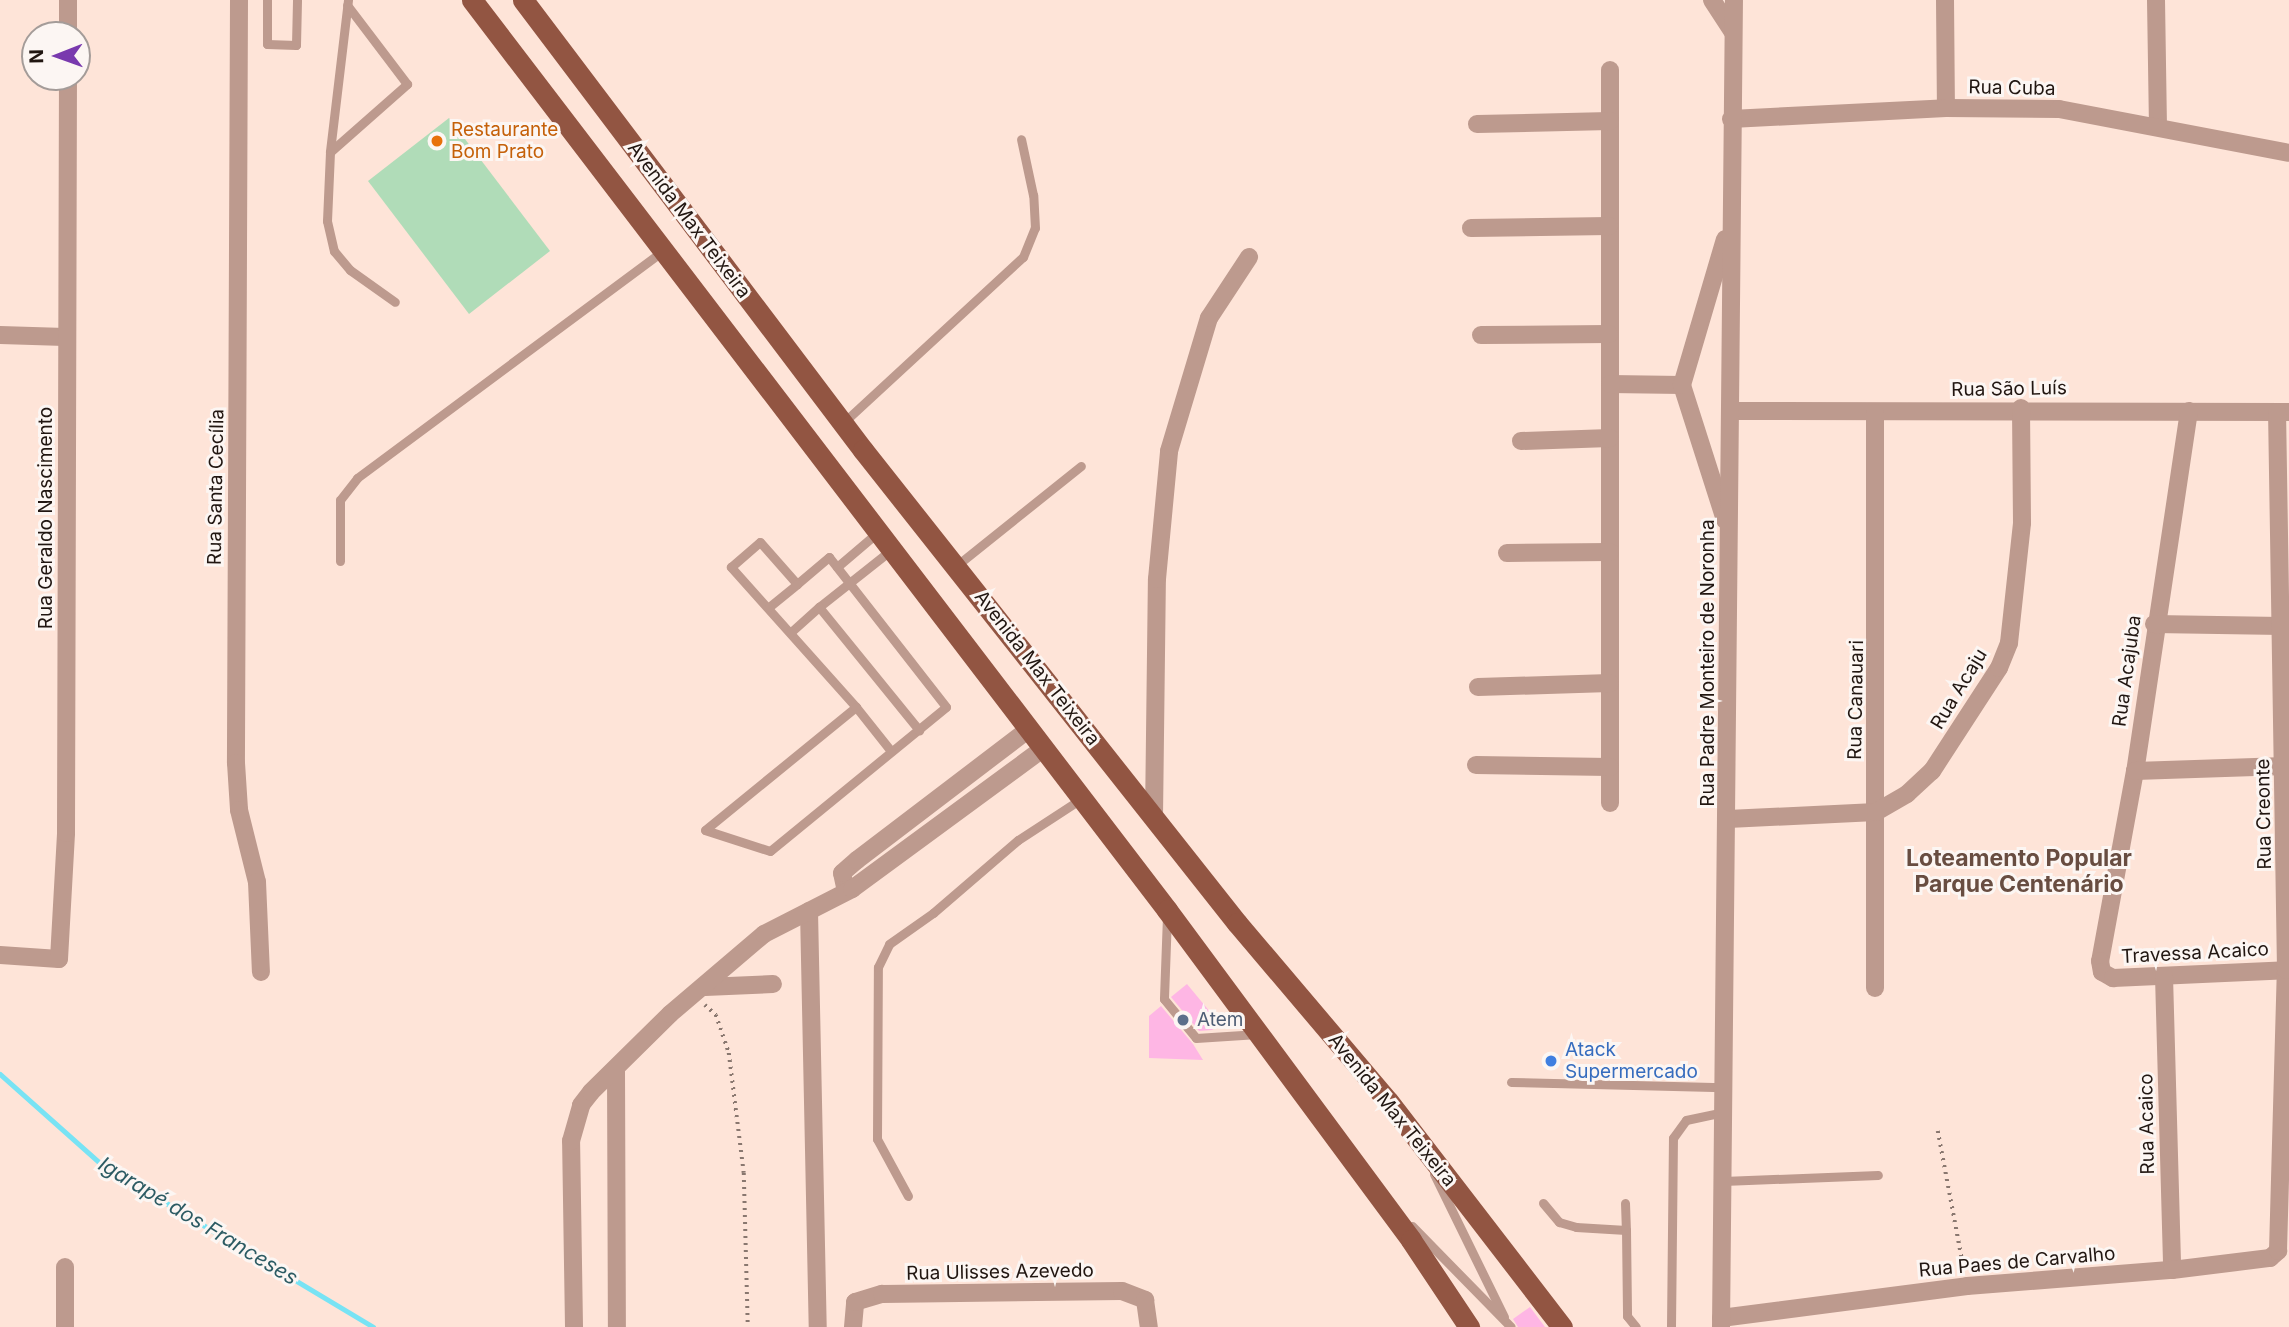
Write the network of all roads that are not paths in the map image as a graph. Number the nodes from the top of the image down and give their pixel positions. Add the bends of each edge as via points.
1 (68, 0) edge
2 (239, 0) edge
3 (267, 0) edge
4 (297, 0) edge
5 (472, 0) edge
6 (523, 0) edge
7 (1712, 0) edge
8 (1734, 0) edge
9 (1945, 0) edge
10 (2156, 0) edge
11 (347, 2) edge
12 (68, 21) edge
13 (1733, 33) junction
14 (1609, 70) dead end
15 (68, 91) edge
16 (1946, 108) junction
17 (1731, 118) junction
18 (1609, 121) junction
19 (1477, 124) dead end
20 (2158, 125) junction
21 (1020, 139) dead end
22 (330, 152) junction
23 (2289, 153) edge
24 (1731, 219) junction
25 (1609, 226) junction
26 (1471, 228) dead end
27 (663, 251) junction
28 (1248, 257) dead end
29 (395, 302) dead end
30 (1609, 334) junction
31 (0, 335) edge
32 (1480, 335) dead end
33 (65, 337) junction
34 (1610, 384) junction
35 (1682, 385) junction
36 (2021, 408) junction
37 (1730, 411) junction
38 (2189, 411) junction
39 (2283, 412) edge
40 (1875, 413) junction
41 (842, 423) junction
42 (1610, 438) junction
43 (1521, 441) dead end
44 (1081, 466) dead end
45 (877, 533) junction
46 (1730, 536) junction
47 (891, 550) junction
48 (1610, 552) junction
49 (1507, 553) dead end
50 (340, 561) dead end
51 (956, 566) junction
52 (837, 567) junction
53 (849, 583) junction
54 (797, 584) junction
55 (769, 607) junction
56 (820, 607) junction
57 (2154, 624) junction
58 (2282, 626) junction
59 (791, 632) junction
60 (1610, 683) junction
61 (1478, 687) dead end
62 (856, 707) junction
63 (1029, 729) junction
64 (919, 730) junction
65 (1044, 748) junction
66 (891, 751) junction
67 (1476, 765) dead end
68 (1610, 766) junction
69 (2285, 766) junction
70 (2135, 771) junction
71 (1082, 798) junction
72 (1610, 803) dead end
73 (1875, 812) junction
74 (1154, 817) junction
75 (1728, 819) junction
76 (842, 873) junction
77 (852, 890) junction
78 (824, 900) junction
79 (1167, 910) junction
80 (809, 911) junction
81 (2101, 936) joint
82 (0, 955) edge
83 (2286, 970) junction
84 (261, 972) dead end
85 (2164, 976) junction
86 (773, 984) dead end
87 (1875, 988) dead end
88 (700, 992) junction
89 (1260, 1034) junction
90 (616, 1069) junction
91 (1511, 1082) dead end
92 (1723, 1087) junction
93 (1723, 1112) junction
94 (1416, 1138) junction
95 (1878, 1175) dead end
96 (1723, 1181) junction
97 (1374, 1188) junction
98 (908, 1196) dead end
99 (1543, 1203) dead end
100 (1625, 1203) dead end
101 (2282, 1215) joint
102 (1626, 1230) junction
103 (65, 1267) dead end
104 (2172, 1270) junction
105 (1504, 1317) junction
106 (1721, 1322) edge
107 (65, 1327) edge
108 (573, 1327) edge
109 (617, 1327) edge
110 (818, 1327) edge
111 (853, 1327) edge
112 (1149, 1327) edge
113 (1469, 1327) edge
114 (1511, 1327) edge
115 (1562, 1327) edge
116 (1636, 1327) edge
117 (1671, 1327) edge

1 - 12 street
2 - 84 street, Rua Santa Cecília via 236,763 239,810 257,882
3 - 4 lane via 267,44 296,45
5 - 27 main road, Avenida Max Teixeira
6 - 41 main road, Avenida Max Teixeira
7 - 13 street
8 - 13 street, Rua Padre Monteiro de Noronha
9 - 16 street
10 - 20 street
11 - 22 lane
11 - 22 lane via 407,85
13 - 17 street, Rua Padre Monteiro de Noronha
14 - 18 street
15 - 33 street, Rua Geraldo Nascimento
16 - 17 street, Rua Cuba
16 - 20 street, Rua Cuba via 2059,109
17 - 24 street, Rua Padre Monteiro de Noronha
18 - 19 street
18 - 25 street
20 - 23 street, Rua Cuba
21 - 41 lane via 1033,195 1035,228 1023,257
22 - 29 lane via 327,220 334,251 349,271
24 - 35 street
24 - 37 street, Rua Padre Monteiro de Noronha
25 - 26 street
25 - 30 street
27 - 45 main road, Avenida Max Teixeira
27 - 50 lane via 357,478 340,500
28 - 74 street via 1209,318 1167,462 1157,579
30 - 32 street
30 - 34 street
31 - 33 street
33 - 82 street, Rua Geraldo Nascimento via 66,833 59,959
34 - 35 street
34 - 42 street
35 - 46 street
36 - 38 street, Rua São Luís
36 - 40 street, Rua São Luís
36 - 73 street, Rua Acaju via 2022,523 2009,643 1999,668 1932,771 1907,794
37 - 40 street, Rua São Luís
37 - 46 street, Rua Padre Monteiro de Noronha
38 - 39 street, Rua São Luís
38 - 57 street, Rua Acajuba
39 - 58 street, Rua Creonte
40 - 73 street, Rua Canauari
41 - 51 main road, Avenida Max Teixeira
42 - 43 street
42 - 48 street
44 - 51 lane
45 - 47 main road, Avenida Max Teixeira
45 - 52 lane
46 - 75 street, Rua Padre Monteiro de Noronha
47 - 53 lane
47 - 63 main road, Avenida Max Teixeira
48 - 49 street
48 - 60 street
51 - 74 main road, Avenida Max Teixeira
52 - 53 lane
52 - 54 lane via 829,557
53 - 56 lane
53 - 64 lane via 946,707
54 - 55 lane
54 - 55 lane via 760,542 732,567
55 - 59 lane
56 - 59 lane
56 - 64 lane
57 - 58 street
57 - 70 street, Rua Acajuba
58 - 69 street, Rua Creonte
59 - 62 lane
60 - 61 street
60 - 68 street
62 - 66 lane
62 - 66 lane via 705,831 770,851
63 - 65 main road, Avenida Max Teixeira
63 - 76 street
64 - 66 lane
65 - 71 main road, Avenida Max Teixeira
65 - 77 street
67 - 68 street
68 - 72 street
69 - 70 street
69 - 83 street, Rua Creonte
70 - 81 street, Rua Acajuba
71 - 79 main road, Avenida Max Teixeira
71 - 98 lane via 1018,840 889,944 878,967 877,1139
73 - 75 street, Rua Acaju
73 - 87 street, Rua Canauari
74 - 94 main road, Avenida Max Teixeira
75 - 92 street, Rua Padre Monteiro de Noronha
76 - 77 street via 845,887
76 - 78 street
77 - 78 street
78 - 80 street
79 - 89 main road, Avenida Max Teixeira
79 - 89 lane via 1164,999 1196,1038
80 - 88 street via 764,934
80 - 110 street
81 - 85 street, Travessa Acaico via 2102,972 2113,978
83 - 85 street, Travessa Acaico
83 - 101 street, Rua Creonte
85 - 104 street, Rua Acaico
86 - 88 street
88 - 90 street via 670,1014
89 - 97 main road, Avenida Max Teixeira
90 - 108 street via 581,1105 571,1141
90 - 109 street
91 - 92 lane
92 - 93 street, Rua Padre Monteiro de Noronha
93 - 96 street, Rua Padre Monteiro de Noronha
93 - 117 lane via 1686,1120 1673,1138
94 - 105 lane
94 - 115 main road, Avenida Max Teixeira
95 - 96 lane
96 - 106 street, Rua Padre Monteiro de Noronha
97 - 105 lane
97 - 113 main road, Avenida Max Teixeira
99 - 102 lane via 1559,1222
100 - 102 lane
101 - 104 street, Rua Paes de Carvalho via 2278,1251 2270,1258
102 - 116 lane via 1627,1316
103 - 107 street
104 - 106 street, Rua Paes de Carvalho via 1967,1286
105 - 114 lane
111 - 112 street, Rua Ulisses Azevedo via 855,1302 881,1294 1099,1291 1122,1291 1144,1300

